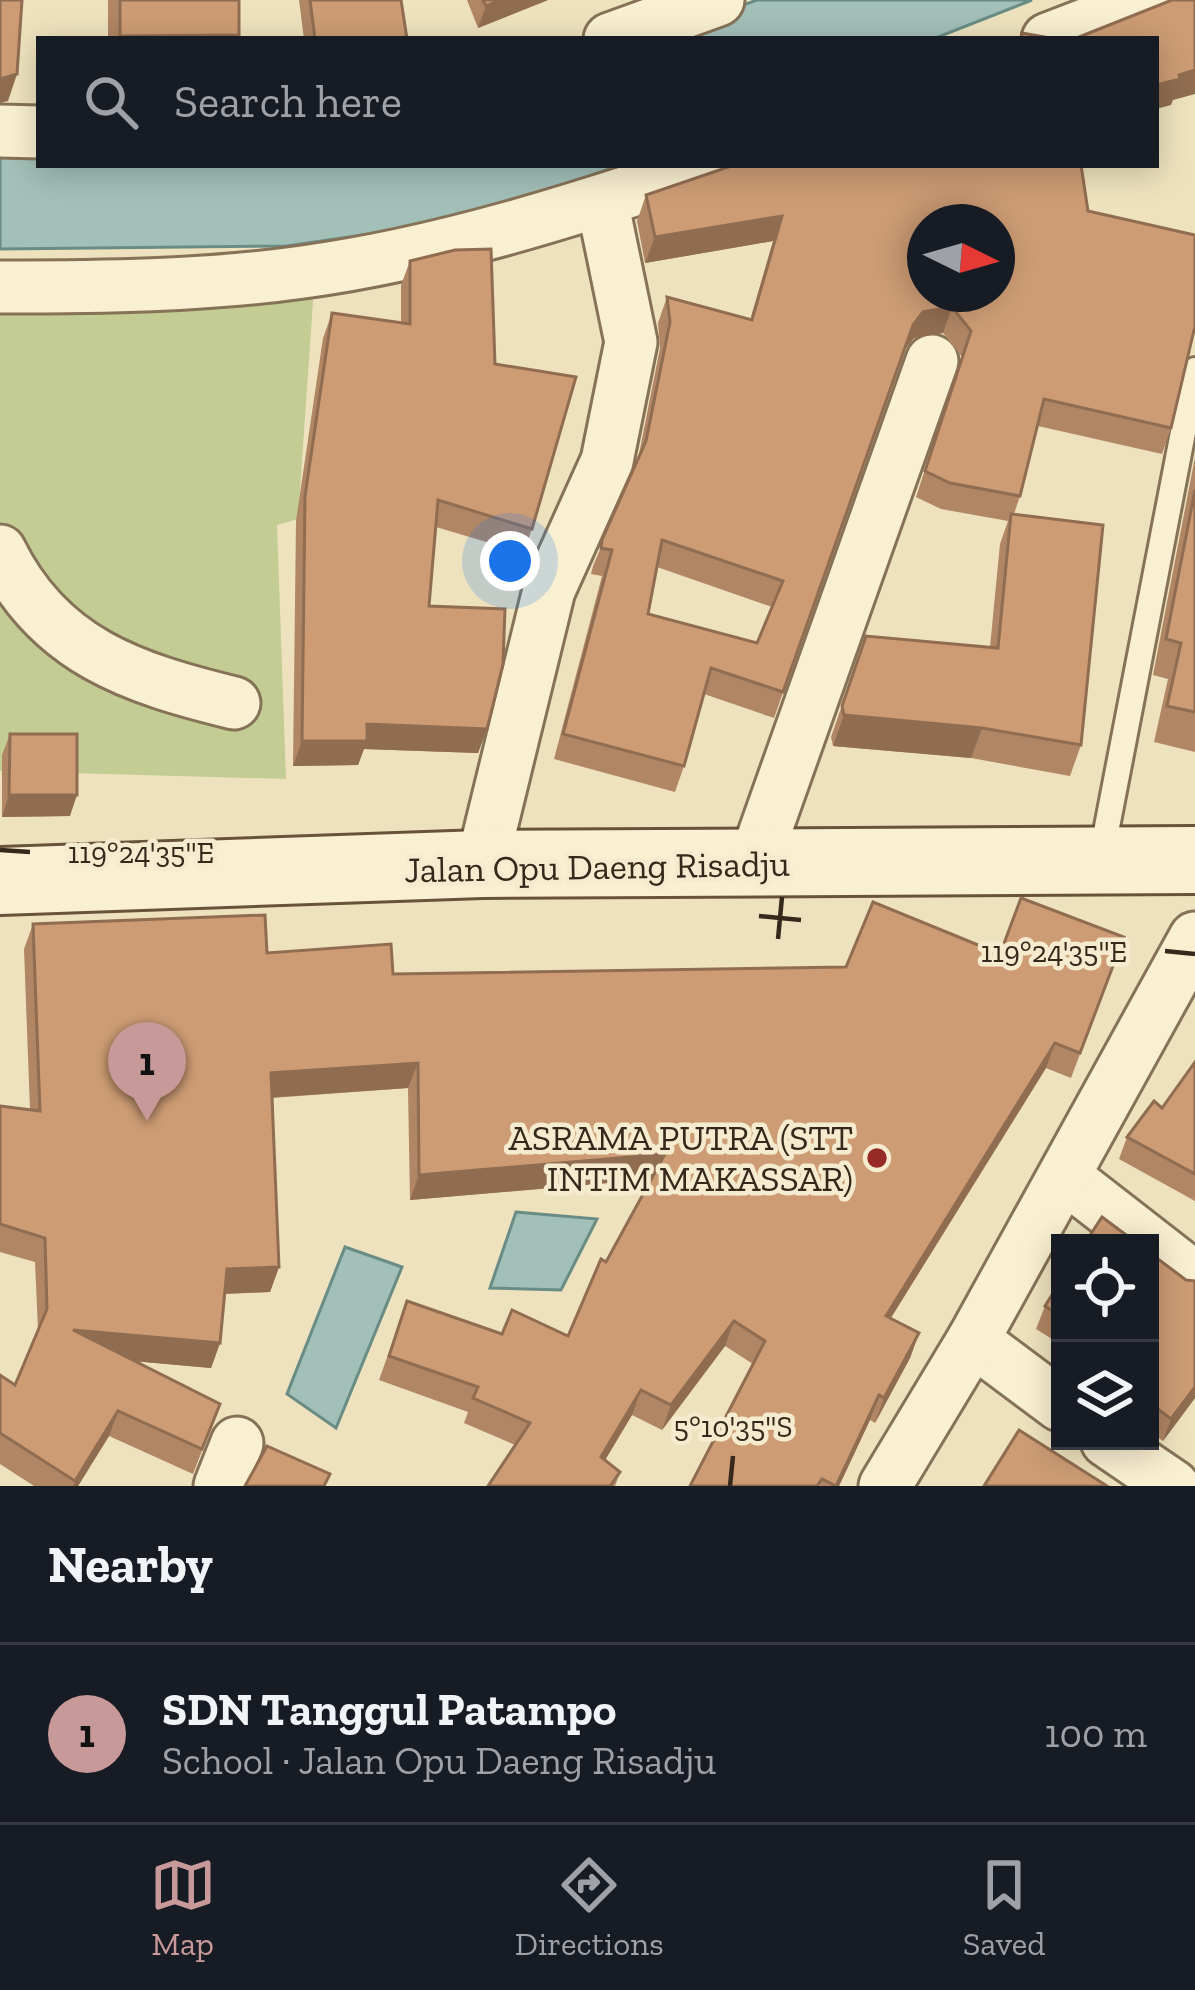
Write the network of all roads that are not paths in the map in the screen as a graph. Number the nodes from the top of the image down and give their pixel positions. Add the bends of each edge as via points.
1 (718, 0) edge
2 (1150, 0) edge
3 (618, 36) edge
4 (1056, 36) edge
5 (0, 130) edge
6 (36, 132) edge
7 (701, 168) edge
8 (602, 201) junction
9 (0, 287) edge
10 (932, 361) dead end
11 (1195, 370) edge
12 (0, 551) edge
13 (234, 703) dead end
14 (1195, 860) edge
15 (1100, 861) junction
16 (754, 863) junction
17 (482, 864) junction
18 (0, 880) edge
19 (1195, 938) edge
20 (1065, 1177) junction
21 (1195, 1278) edge
22 (974, 1340) junction
23 (1051, 1398) edge
24 (1120, 1450) edge
25 (885, 1486) edge
26 (1173, 1486) edge

1 - 3 street
2 - 4 street
5 - 6 street
7 - 8 street
8 - 9 street via 299,273
8 - 17 street via 631,342 628,362 607,461 549,590
10 - 16 street
11 - 15 lane
12 - 13 street via 56,632 149,682
14 - 15 main road, Jalan Opu Daeng Risadju
15 - 16 main road, Jalan Opu Daeng Risadju
16 - 17 main road, Jalan Opu Daeng Risadju
17 - 18 main road, Jalan Opu Daeng Risadju
19 - 20 street
20 - 21 street
20 - 22 street
22 - 23 street
22 - 25 street
24 - 26 street

